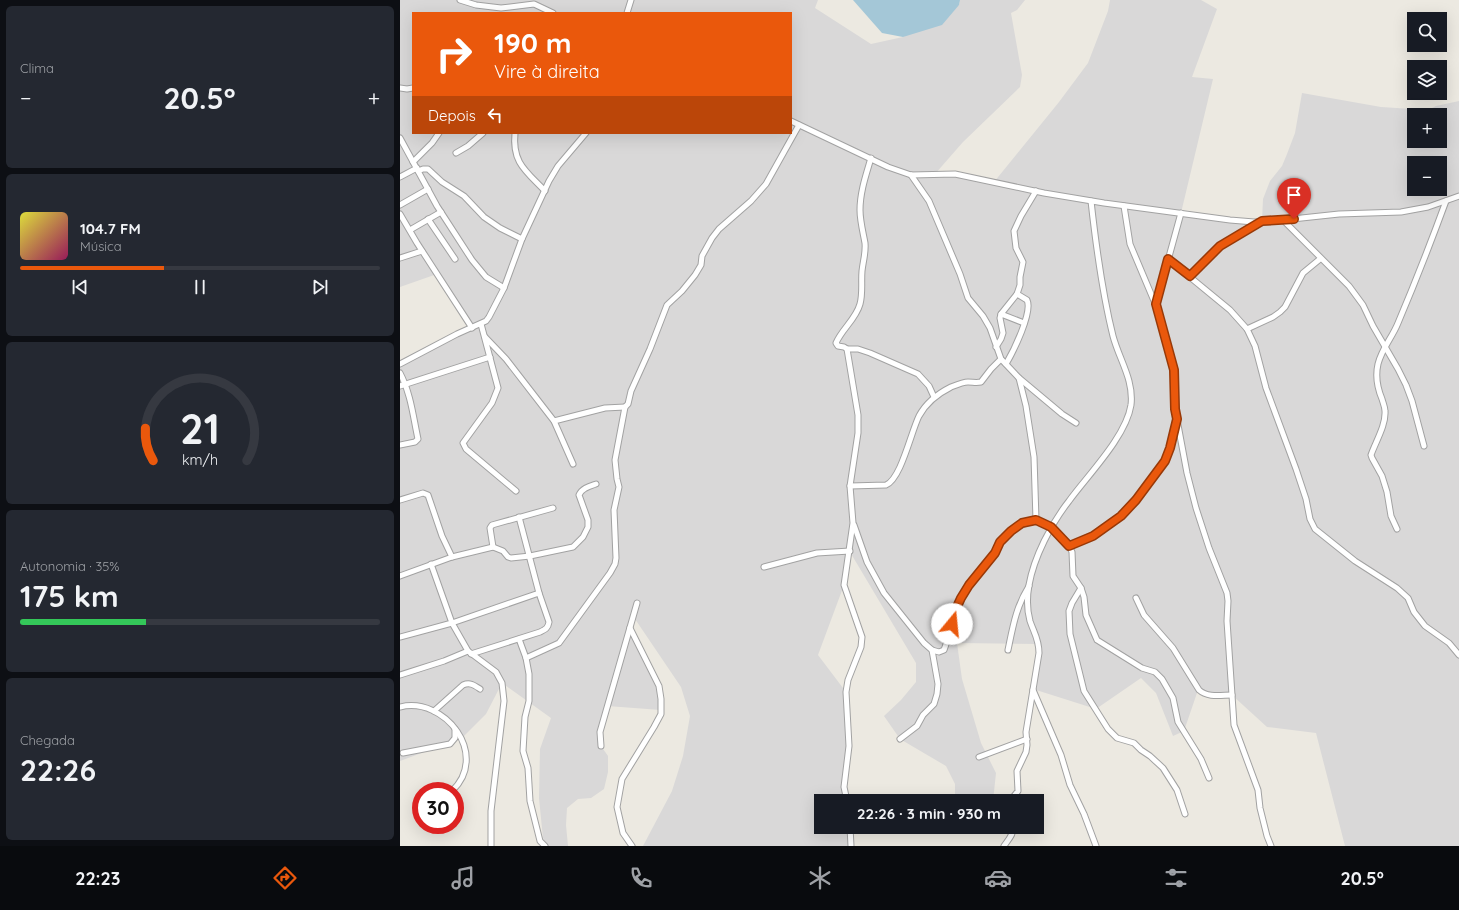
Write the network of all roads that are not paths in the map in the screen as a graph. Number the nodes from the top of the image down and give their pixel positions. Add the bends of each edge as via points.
1 (460, 0) edge
2 (631, 0) edge
3 (536, 2) edge
4 (502, 11) edge
5 (551, 12) edge
6 (627, 12) edge
7 (400, 88) edge
8 (412, 88) edge
9 (792, 122) edge
10 (799, 125) junction
11 (439, 134) edge
12 (482, 134) edge
13 (515, 134) edge
14 (585, 134) edge
15 (400, 138) edge
16 (456, 153) dead end
17 (871, 158) junction
18 (413, 162) junction
19 (417, 170) junction
20 (911, 175) junction
21 (400, 177) edge
22 (428, 189) junction
23 (545, 191) junction
24 (1036, 191) junction
25 (1459, 196) edge
26 (1091, 201) junction
27 (1446, 201) junction
28 (400, 205) edge
29 (1124, 206) junction
30 (441, 212) junction
31 (1181, 213) junction
32 (400, 214) edge
33 (428, 219) junction
34 (1283, 220) junction
35 (1262, 221) junction
36 (410, 230) junction
37 (522, 239) junction
38 (422, 251) junction
39 (400, 257) edge
40 (454, 259) dead end
41 (1168, 259) junction
42 (1320, 259) junction
43 (1190, 276) junction
44 (504, 288) junction
45 (1017, 294) junction
46 (1156, 304) junction
47 (1001, 314) junction
48 (481, 324) junction
49 (1024, 324) junction
50 (472, 328) junction
51 (1247, 328) junction
52 (484, 336) junction
53 (1385, 346) junction
54 (996, 347) junction
55 (848, 349) junction
56 (490, 357) junction
57 (1001, 359) junction
58 (400, 364) edge
59 (1006, 364) junction
60 (400, 373) edge
61 (1019, 378) junction
62 (403, 385) edge
63 (934, 397) junction
64 (624, 407) junction
65 (1177, 419) junction
66 (554, 421) junction
67 (1076, 424) dead end
68 (400, 445) edge
69 (1424, 446) dead end
70 (574, 464) dead end
71 (596, 484) dead end
72 (850, 486) junction
73 (516, 491) dead end
74 (400, 500) edge
75 (553, 508) dead end
76 (519, 517) junction
77 (1036, 520) junction
78 (853, 522) junction
79 (1051, 527) junction
80 (1397, 529) dead end
81 (1069, 546) junction
82 (493, 547) junction
83 (850, 551) junction
84 (530, 556) junction
85 (452, 557) junction
86 (431, 564) junction
87 (764, 567) dead end
88 (400, 576) edge
89 (1029, 585) junction
90 (1081, 588) junction
91 (539, 593) junction
92 (1136, 598) dead end
93 (637, 603) dead end
94 (452, 623) junction
95 (630, 628) junction
96 (400, 637) edge
97 (519, 639) junction
98 (932, 650) junction
99 (1008, 650) dead end
100 (470, 653) junction
101 (1459, 655) edge
102 (526, 658) junction
103 (400, 675) edge
104 (480, 689) dead end
105 (1033, 689) junction
106 (1232, 695) junction
107 (400, 707) edge
108 (434, 711) junction
109 (455, 729) junction
110 (900, 738) dead end
111 (1027, 739) junction
112 (601, 746) dead end
113 (403, 753) dead end
114 (979, 757) dead end
115 (1209, 778) dead end
116 (460, 782) edge
117 (845, 794) edge
118 (1016, 794) edge
119 (1185, 814) dead end
120 (850, 834) edge
121 (1012, 834) edge
122 (491, 846) edge
123 (544, 846) edge
124 (632, 846) edge
125 (851, 846) edge
126 (1004, 846) edge
127 (1096, 846) edge
128 (1271, 846) edge

1 - 4 street
2 - 6 street
3 - 4 street
3 - 5 street
7 - 8 street
9 - 10 street
10 - 17 street
10 - 64 street via 766,184 719,229 702,256 701,265 695,275 668,305 631,391 628,404
11 - 18 street
12 - 16 street
13 - 23 street via 516,158
14 - 23 street via 558,166
15 - 18 street
17 - 20 street
17 - 55 street via 860,209 865,248 861,303 856,315 836,343
18 - 19 street
19 - 21 street
19 - 22 street
19 - 37 street via 428,169 464,196 484,217
20 - 24 street via 955,174
20 - 54 street via 929,201 968,298 986,322
22 - 28 street
22 - 30 street
23 - 37 street
24 - 26 street
24 - 45 street via 1014,231 1016,248 1023,262
25 - 27 street
26 - 29 street
26 - 79 street via 1096,250 1108,315 1113,337 1128,376 1131,405 1124,425 1104,457
27 - 34 street via 1414,210
27 - 53 street via 1396,328
29 - 31 street
29 - 46 street via 1130,244
30 - 33 street
30 - 44 street via 478,269
31 - 35 street via 1230,220
31 - 41 street
32 - 36 street
33 - 36 street
33 - 40 street
34 - 35 street
34 - 42 street
35 - 43 street via 1220,246
36 - 38 street
37 - 44 street
38 - 39 street
38 - 50 street
41 - 43 street
41 - 46 street
42 - 51 street via 1303,273 1280,312
42 - 53 street via 1356,295
43 - 51 street
44 - 48 street via 489,317
45 - 47 street
45 - 49 street via 1028,303
46 - 65 street via 1174,370
47 - 49 street
47 - 54 street via 1003,333
48 - 50 street
48 - 52 street
49 - 59 street
50 - 58 street
51 - 101 street via 1315,529 1355,561 1397,588 1408,598 1414,612 1425,626 1449,643
52 - 56 street
52 - 66 street via 506,359
53 - 69 street via 1412,401
53 - 80 street via 1376,379 1385,407 1385,417 1371,454 1382,476 1391,516
54 - 57 street
55 - 63 street via 870,353 918,374 929,386
55 - 72 street via 858,415 858,433
56 - 62 street
56 - 73 street via 497,380 496,395 463,443
57 - 59 street
57 - 63 street via 981,382 961,384
59 - 61 street
60 - 62 street
61 - 67 street
61 - 77 street via 1034,457
62 - 68 street via 412,405 418,439
63 - 72 street via 919,416 901,466 893,480 886,485
64 - 66 street via 605,408
64 - 102 street via 615,460 619,487 614,510 615,564 558,643
65 - 81 street via 1165,461 1132,505 1103,530
65 - 106 street via 1196,508 1227,593
66 - 70 street
71 - 84 street via 582,490 579,495 588,527 578,543 573,547
72 - 78 street
74 - 85 street via 423,493 428,495
75 - 76 street
76 - 82 street via 490,526
76 - 84 street
77 - 79 street
77 - 98 street via 1022,523 1000,542 995,553 961,598 944,650
78 - 83 street
78 - 98 street via 867,562 884,593
79 - 81 street
79 - 89 street
81 - 90 street via 1072,552 1073,576
82 - 84 street via 503,551 508,557
82 - 85 street
83 - 87 street via 816,553
83 - 117 street via 844,585 862,637 846,692 849,746
84 - 91 street
85 - 86 street
86 - 88 street
86 - 94 street
89 - 99 street via 1016,613
89 - 105 street via 1028,613 1039,644
90 - 115 street via 1086,615 1097,640 1162,678 1174,698 1178,722 1201,759
90 - 119 street via 1069,611 1070,634 1084,691 1108,729 1117,738 1134,743 1163,768 1177,790
91 - 94 street
91 - 97 street via 549,622 548,626 540,632
92 - 106 street via 1144,615 1173,648 1198,690 1212,695
93 - 95 street
94 - 96 street
94 - 100 street
95 - 112 street via 600,732
95 - 124 street via 660,686 661,699 661,714 622,779 617,807 623,833
97 - 100 street
97 - 102 street
98 - 110 street via 938,684 934,704 923,714 917,726
100 - 103 street
100 - 122 street via 496,672 502,683 504,701 491,811
102 - 123 street via 529,701 525,717 523,751 528,768 530,801 540,840
104 - 108 street via 467,683
105 - 111 street
105 - 127 street
106 - 128 street via 1234,725 1258,790 1260,808
107 - 108 street via 413,705
108 - 109 street
109 - 113 street via 455,738 450,744
109 - 116 street via 462,738 467,757
111 - 114 street
111 - 118 street via 1026,752 1017,770 1018,791
120 - 125 street
121 - 126 street

